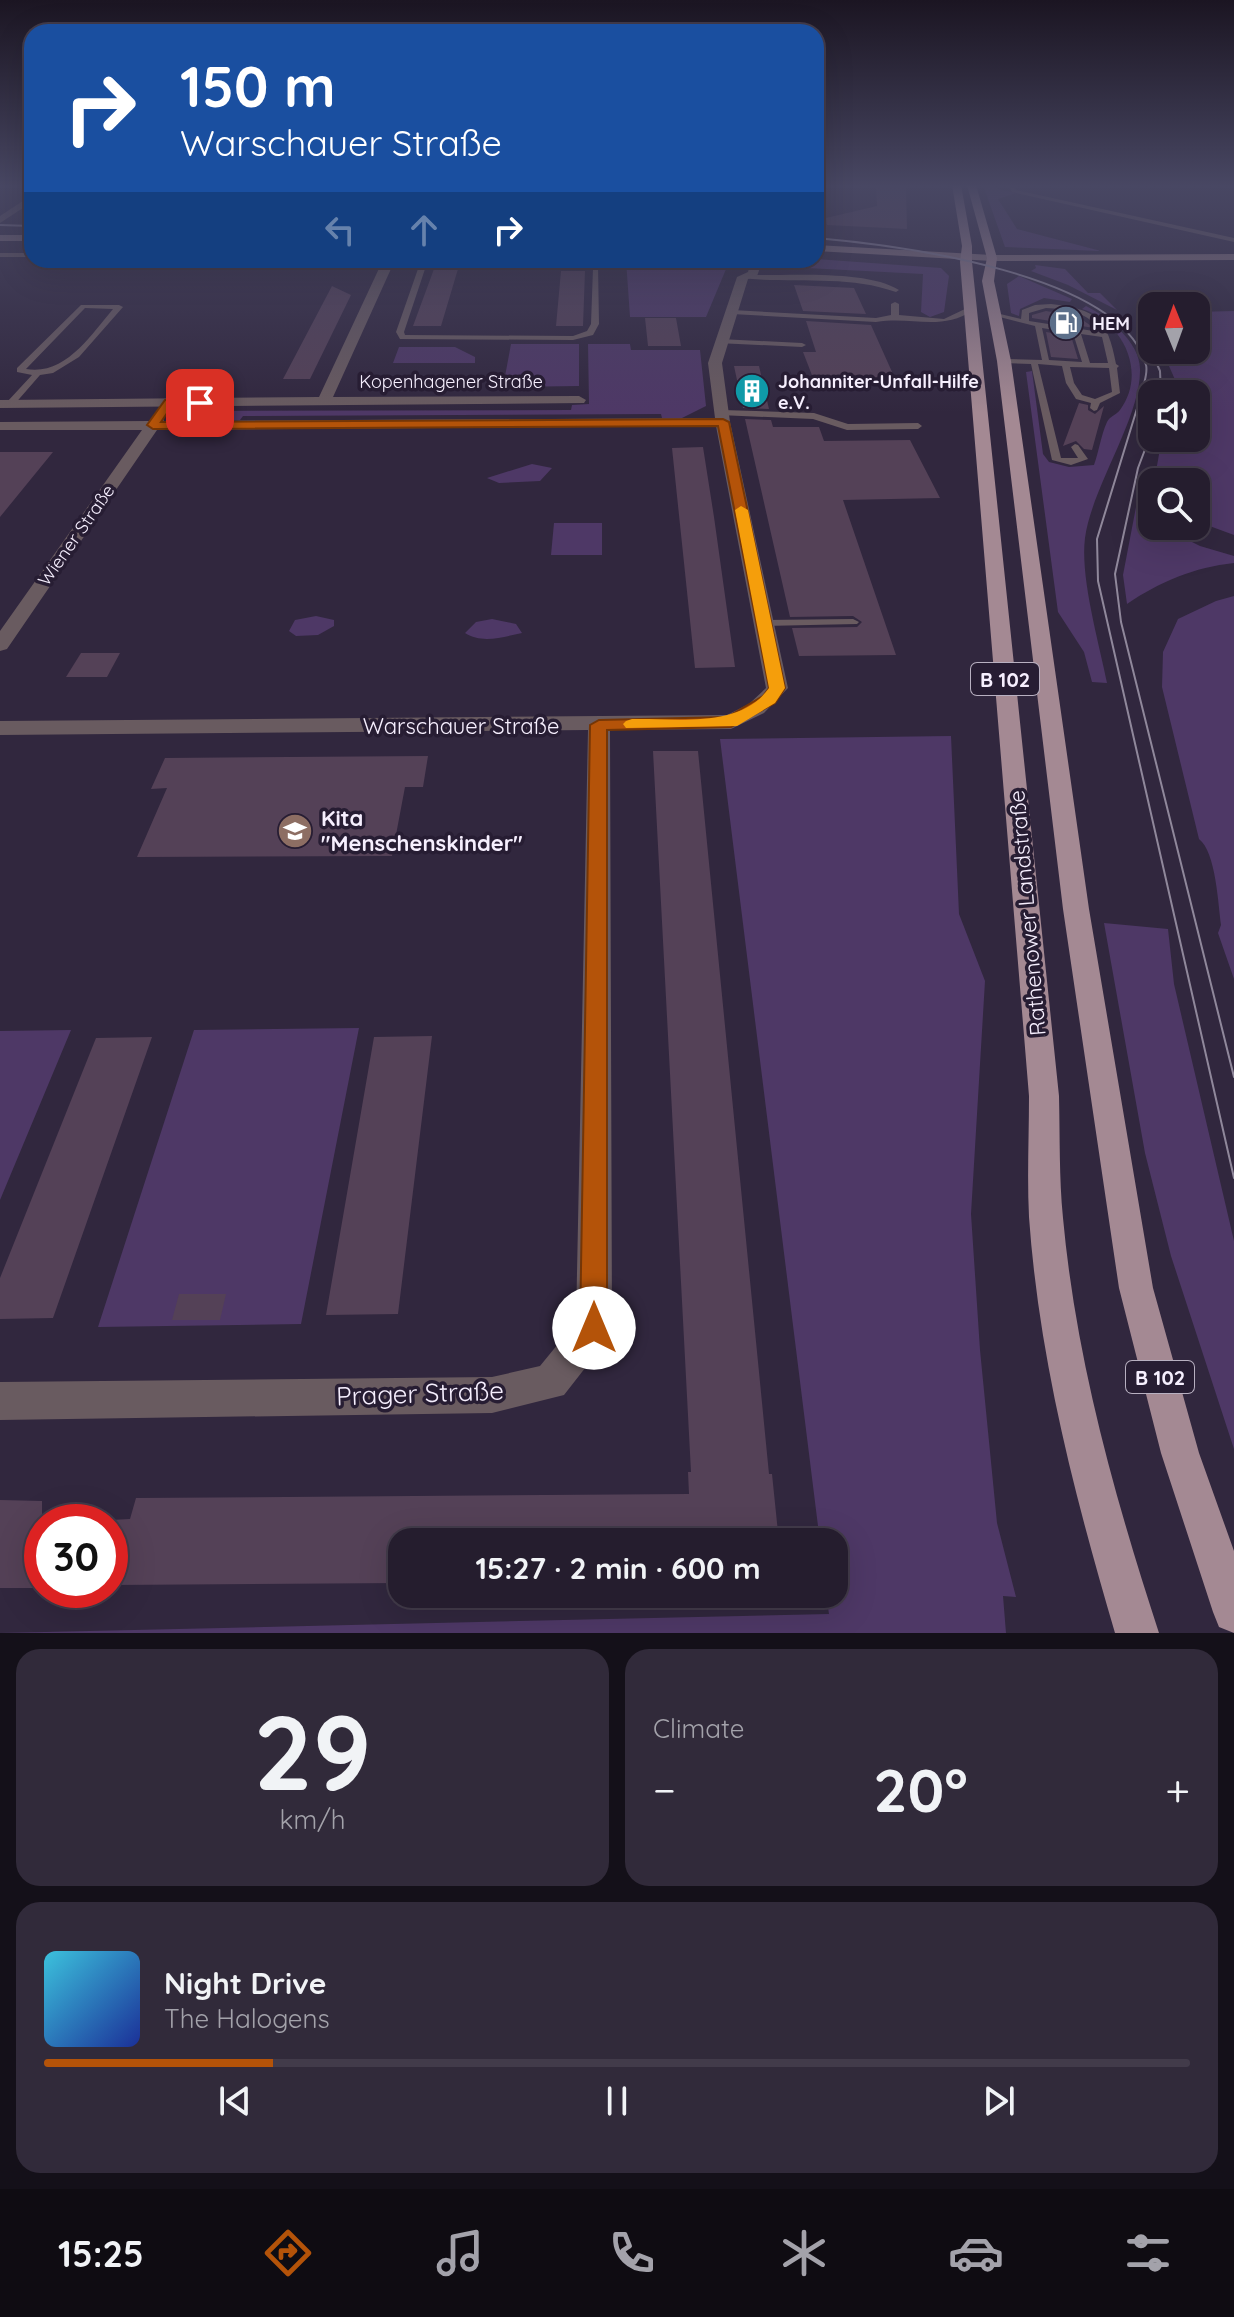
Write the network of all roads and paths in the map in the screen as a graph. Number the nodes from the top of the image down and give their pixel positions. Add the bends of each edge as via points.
1 (966, 261) edge
2 (991, 261) edge
3 (386, 268) edge
4 (422, 268) edge
5 (596, 268) edge
6 (738, 268) edge
7 (755, 268) edge
8 (743, 277) junction
9 (896, 290) dead end
10 (895, 304) dead end
11 (732, 312) junction
12 (983, 312) junction
13 (895, 317) junction
14 (1025, 322) junction
15 (1038, 325) junction
16 (1076, 331) junction
17 (1103, 335) junction
18 (720, 341) junction
19 (802, 345) dead end
20 (1019, 362) junction
21 (1046, 362) junction
22 (1066, 364) junction
23 (1087, 365) junction
24 (1115, 366) junction
25 (36, 375) junction
26 (579, 400) dead end
27 (324, 402) junction
28 (169, 403) junction
29 (5, 404) edge
30 (723, 418) junction
31 (153, 425) junction
32 (0, 426) edge
33 (918, 426) dead end
34 (1076, 449) dead end
35 (853, 622) dead end
36 (764, 623) junction
37 (0, 645) edge
38 (599, 725) junction
39 (0, 728) edge
40 (0, 1401) edge
41 (1234, 1612) edge
42 (1137, 1633) edge

1 - 12 main road, Rathenower Landstraße / B 102
2 - 12 main road, Rathenower Landstraße / B 102
3 - 27 street, Kopenhagener Straße
4 - 5 lane via 400,332 403,337 573,338 590,333 595,324
6 - 8 street, Warschauer Straße
7 - 8 street, Warschauer Straße
8 - 9 lane via 867,282
8 - 11 street, Warschauer Straße
10 - 13 lane
11 - 13 lane
11 - 18 street, Warschauer Straße
12 - 13 lane via 945,321
12 - 14 lane
12 - 20 main road, Rathenower Landstraße / B 102
12 - 42 main road, Rathenower Landstraße / B 102 via 1043,1082 1046,1216 1072,1386 1106,1536
14 - 15 lane
14 - 17 lane via 1025,312 1033,307 1061,307 1093,317
15 - 16 lane
15 - 21 lane
16 - 17 lane
16 - 23 lane
17 - 24 lane
18 - 19 lane
18 - 30 street, Warschauer Straße via 715,363
20 - 21 lane
20 - 34 lane via 1053,446
20 - 41 main road, Rathenower Landstraße / B 102 via 1076,909 1136,1288 1180,1453
21 - 22 lane
22 - 23 lane
22 - 24 lane via 1079,397 1095,405 1116,393
23 - 24 lane
25 - 25 lane, Kopenhagener Straße via 67,364 119,307 83,306 20,370
25 - 29 lane, Kopenhagener Straße
26 - 27 street, Kopenhagener Straße
27 - 28 street, Kopenhagener Straße
28 - 29 street, Kopenhagener Straße
28 - 31 street
30 - 31 street, Kopenhagener Straße
30 - 33 lane via 814,416 847,427
30 - 36 street, Warschauer Straße
31 - 32 street, Kopenhagener Straße
31 - 37 street, Wiener Straße
35 - 36 lane
36 - 38 street, Warschauer Straße via 777,688 749,714 731,722
38 - 39 street, Warschauer Straße
38 - 40 street, Prager Straße via 594,1328 551,1382 492,1395

